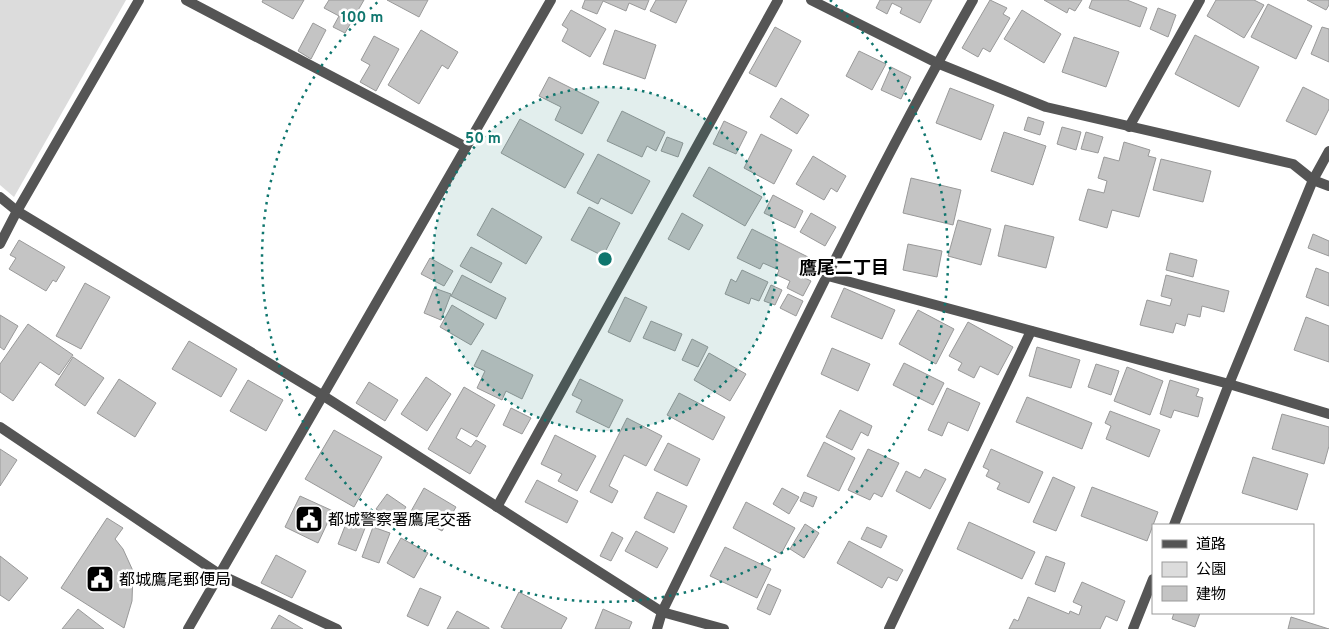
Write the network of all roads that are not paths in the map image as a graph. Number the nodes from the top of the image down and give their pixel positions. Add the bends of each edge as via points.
1 (139, 0) edge
2 (186, 0) edge
3 (551, 0) edge
4 (778, 0) edge
5 (810, 0) edge
6 (973, 0) edge
7 (1200, 0) edge
8 (938, 63) junction
9 (1129, 127) junction
10 (466, 147) junction
11 (1329, 151) edge
12 (1313, 180) junction
13 (1329, 186) edge
14 (0, 197) edge
15 (17, 211) junction
16 (0, 244) edge
17 (828, 276) junction
18 (1032, 331) junction
19 (1229, 384) junction
20 (322, 395) junction
21 (1329, 414) edge
22 (0, 427) edge
23 (497, 507) junction
24 (1174, 524) edge
25 (219, 574) junction
26 (1152, 582) edge
27 (662, 612) junction
28 (188, 629) edge
29 (337, 629) edge
30 (657, 629) edge
31 (724, 629) edge
32 (889, 629) edge
33 (1133, 629) edge

1 - 15 street
2 - 10 street
3 - 10 street
4 - 23 street
5 - 8 street
6 - 8 street
7 - 9 street
8 - 9 street via 1046,107
8 - 17 street
9 - 12 street via 1293,164
10 - 20 street
11 - 12 street
12 - 13 street
12 - 19 street
14 - 15 street
15 - 16 street
15 - 20 street
17 - 18 street
17 - 27 street
18 - 19 street
18 - 32 street
19 - 21 street
19 - 24 street
20 - 23 street
20 - 25 street
22 - 25 street
23 - 27 street
25 - 28 street
25 - 29 street
26 - 33 street
27 - 30 street
27 - 31 street

